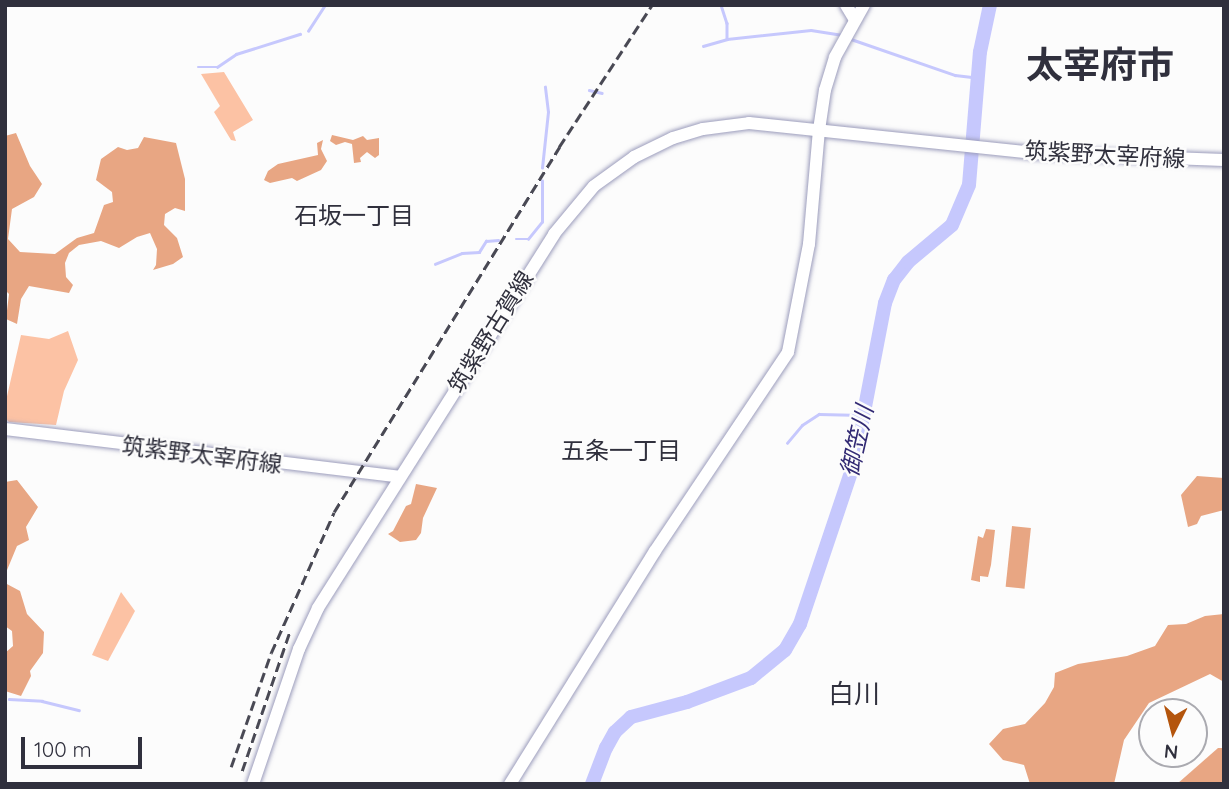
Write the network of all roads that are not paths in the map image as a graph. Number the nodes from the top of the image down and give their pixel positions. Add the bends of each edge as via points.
1 (846, 5) edge
2 (864, 5) edge
3 (855, 20) junction
4 (819, 130) junction
5 (1224, 160) edge
6 (5, 429) edge
7 (399, 477) junction
8 (253, 784) edge
9 (510, 784) edge

1 - 3 main road
2 - 3 main road
3 - 4 main road via 825,90
4 - 5 main road, 筑紫野太宰府線 via 1083,157
4 - 7 main road, 筑紫野古賀線 via 749,123 703,129 634,157 594,186 548,242
4 - 9 main road via 809,244 788,352 655,551
6 - 7 main road, 筑紫野太宰府線
7 - 8 main road, 筑紫野古賀線 via 313,618

